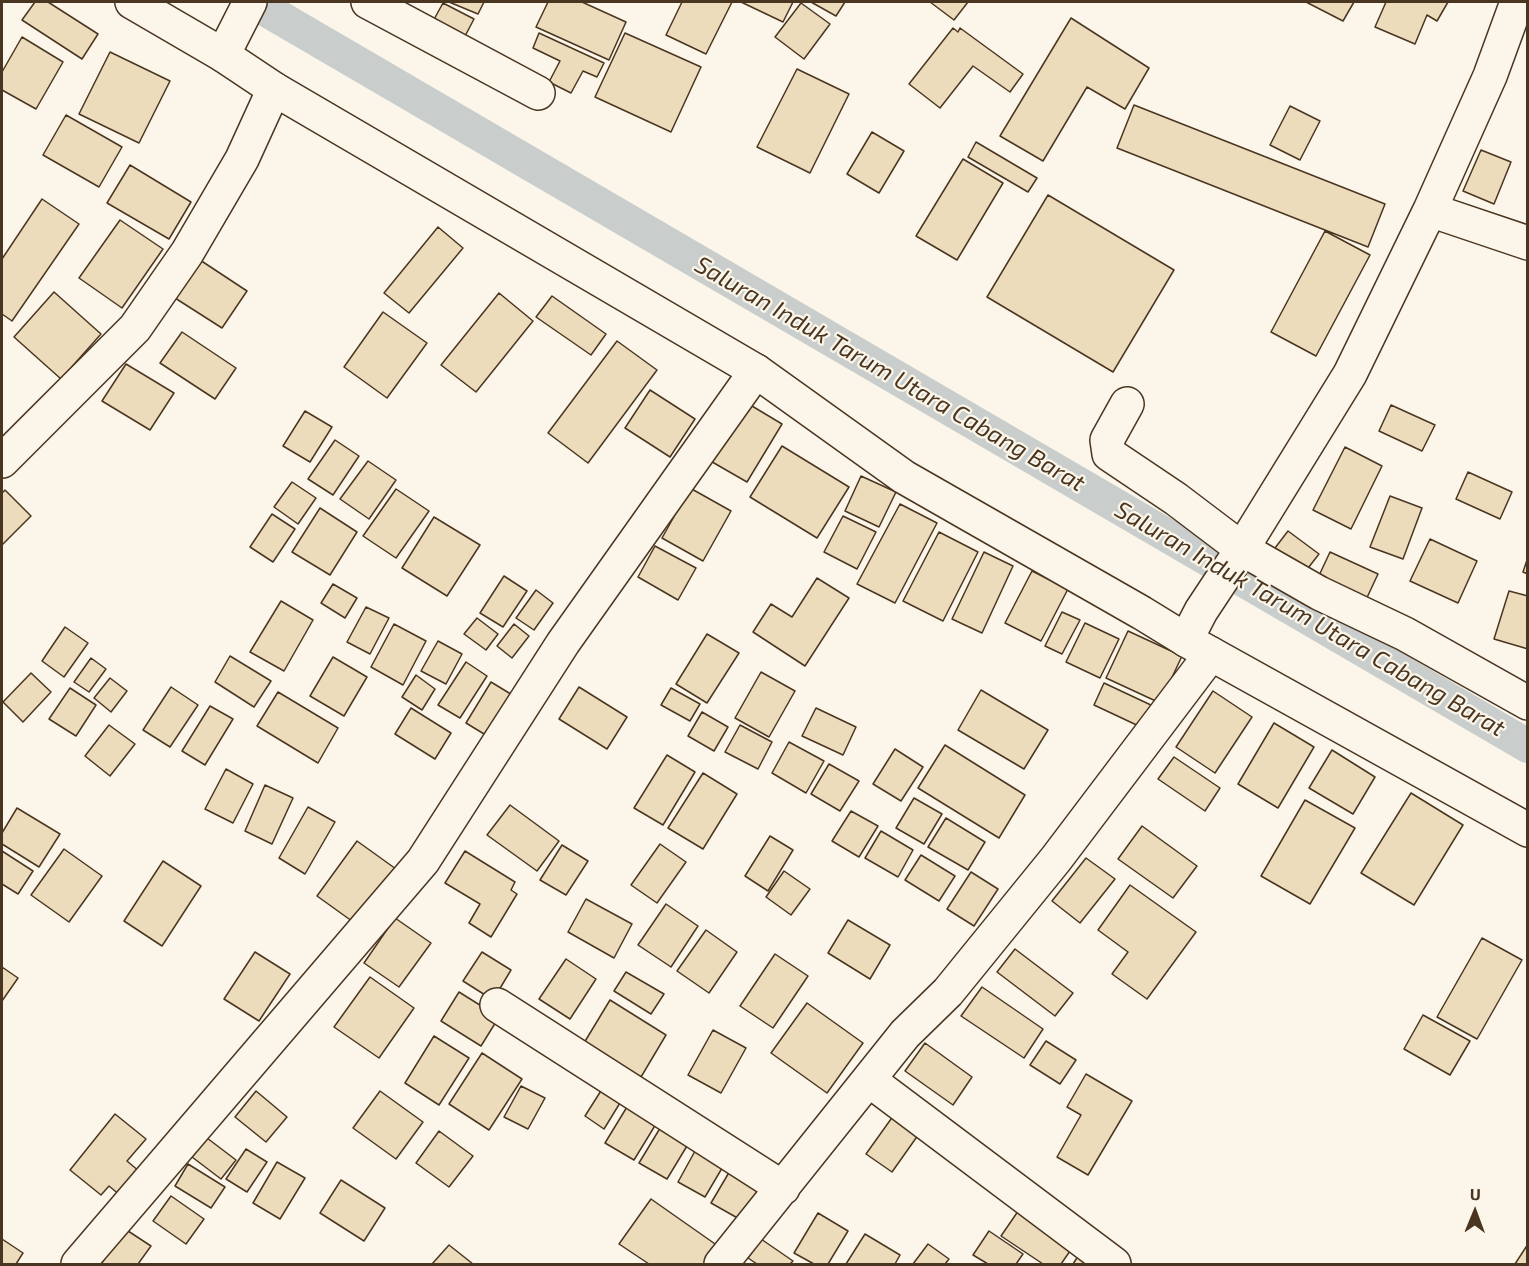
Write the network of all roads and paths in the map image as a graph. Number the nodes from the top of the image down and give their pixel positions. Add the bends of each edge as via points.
1 (132, 2) edge
2 (368, 2) edge
3 (1517, 2) edge
4 (237, 28) edge
5 (273, 89) junction
6 (538, 93) dead end
7 (1431, 210) junction
8 (1527, 243) edge
9 (756, 371) junction
10 (1127, 404) dead end
11 (2, 461) edge
12 (1237, 555) junction
13 (1199, 647) junction
14 (1527, 703) edge
15 (1527, 830) edge
16 (497, 1005) dead end
17 (869, 1080) junction
18 (783, 1188) junction
19 (78, 1264) edge
20 (722, 1264) edge
21 (1114, 1264) edge

1 - 4 street
2 - 6 street
3 - 7 street via 1490,76
4 - 5 street
5 - 9 street
5 - 11 street via 226,187 187,253 135,328
7 - 8 street
7 - 12 street via 1350,374
9 - 13 street via 904,477
9 - 19 street via 563,643 423,861
10 - 12 street via 1107,440 1109,454 1176,499
12 - 13 street via 1201,611
12 - 14 street via 1405,634
13 - 15 street
13 - 17 street via 1056,859 948,992 905,1034
16 - 18 street
17 - 18 street
17 - 21 street
18 - 20 street

